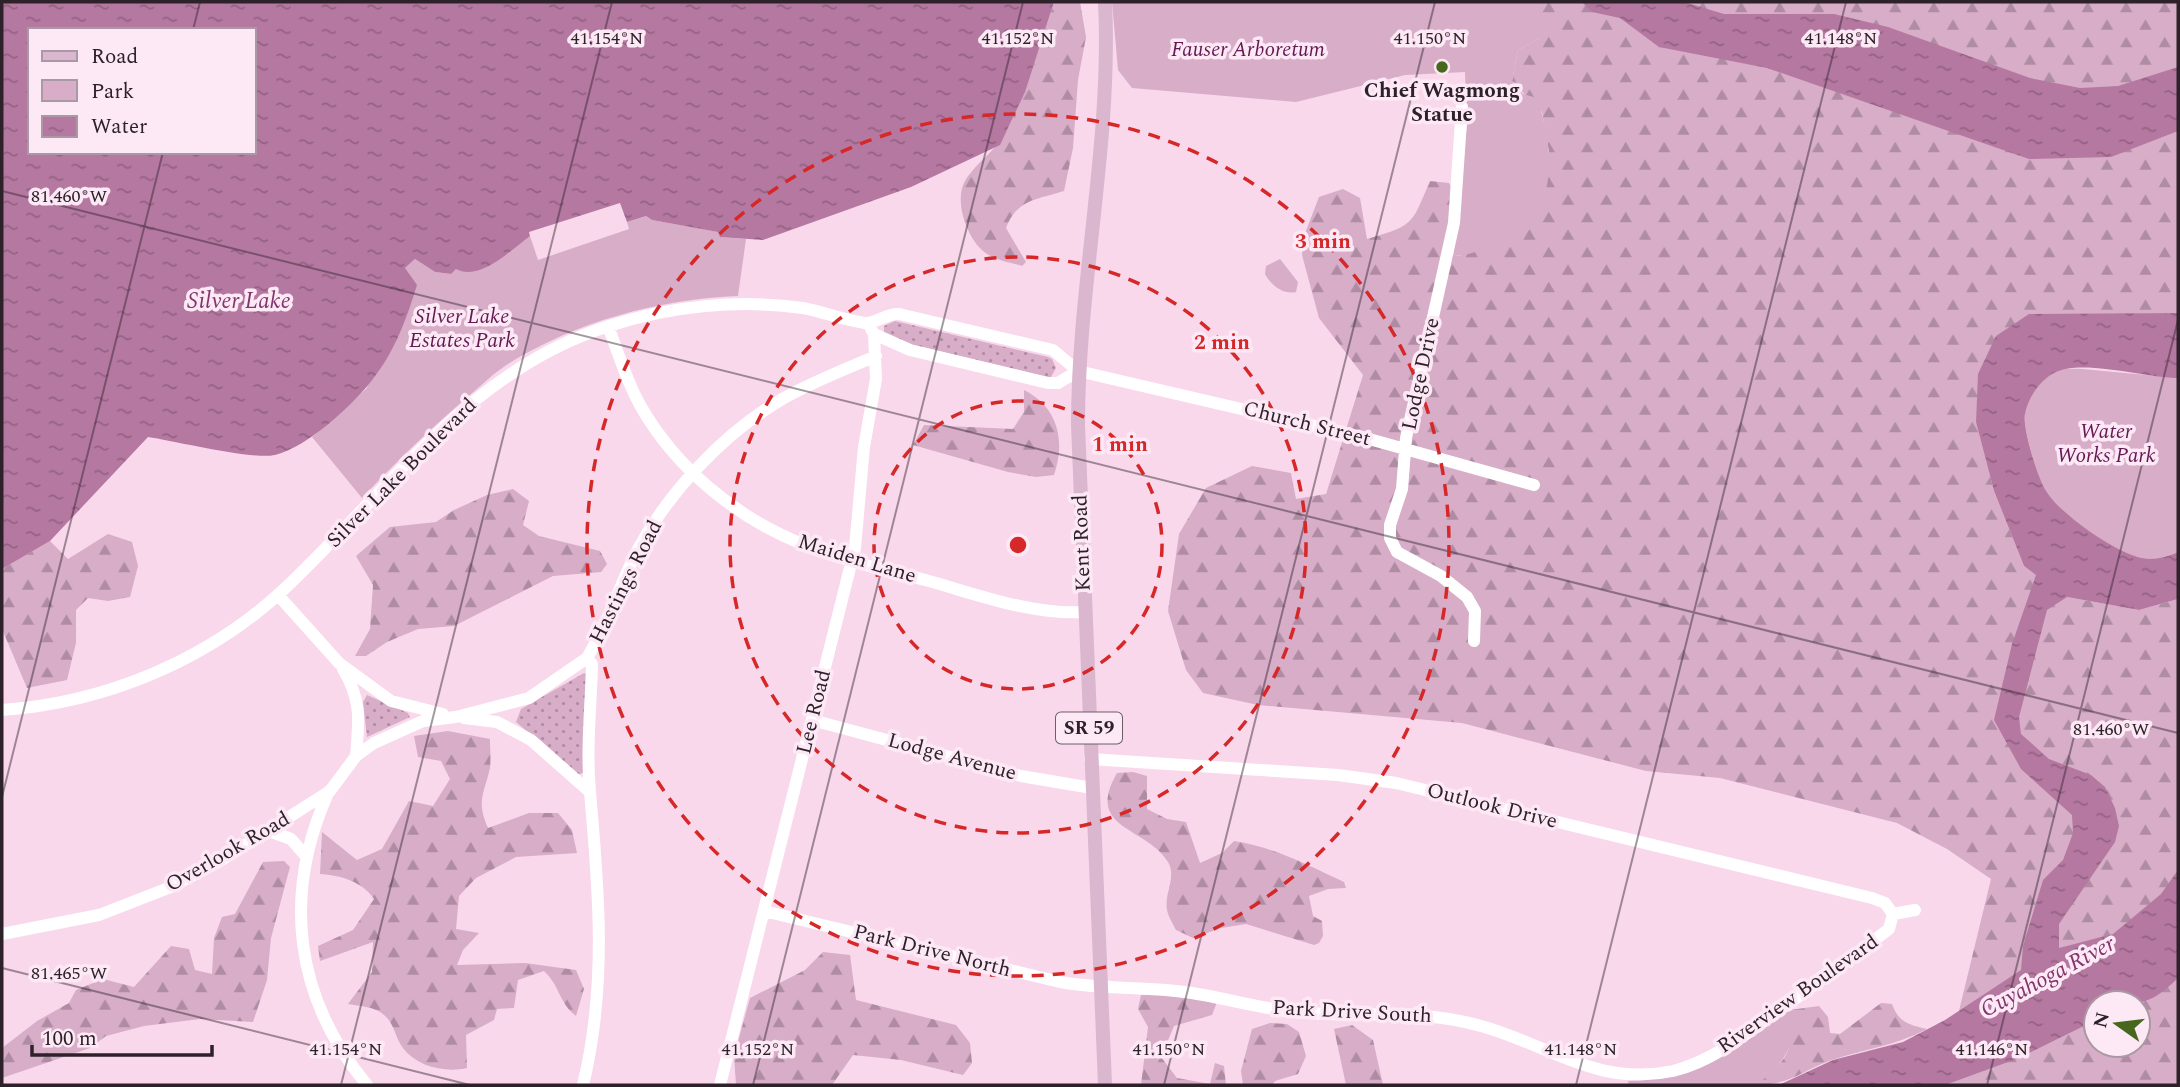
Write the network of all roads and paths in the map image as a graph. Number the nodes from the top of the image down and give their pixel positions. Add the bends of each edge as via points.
1 (1105, 2) edge
2 (1462, 107) dead end
3 (608, 326) junction
4 (871, 329) junction
5 (876, 356) junction
6 (1078, 371) junction
7 (1406, 451) junction
8 (692, 475) junction
9 (1534, 485) dead end
10 (852, 561) junction
11 (278, 595) junction
12 (1084, 612) junction
13 (1474, 641) dead end
14 (587, 658) junction
15 (339, 663) junction
16 (2, 710) edge
17 (456, 717) junction
18 (812, 720) junction
19 (356, 756) junction
20 (1090, 759) junction
21 (1092, 788) junction
22 (330, 791) junction
23 (590, 792) junction
24 (269, 831) junction
25 (305, 855) junction
26 (1885, 903) joint
27 (1915, 910) dead end
28 (764, 911) junction
29 (1893, 914) junction
30 (2, 934) edge
31 (1100, 989) junction
32 (1596, 1071) joint
33 (364, 1084) edge
34 (583, 1085) edge
35 (720, 1085) edge
36 (1104, 1085) edge

1 - 6 main road, Kent Road / SR 59 via 1105,96
2 - 7 street, Lodge Drive via 1454,223
3 - 4 street, Silver Lake Boulevard via 668,311 739,305 802,308
3 - 8 street, Maiden Lane via 639,403
3 - 11 street, Silver Lake Boulevard via 523,365 454,415
4 - 5 street, Lee Road
4 - 6 street, Silver Lake Boulevard via 910,350 1048,383 1058,383
4 - 6 street, Silver Lake Boulevard via 885,315 899,314 1053,350
5 - 8 street, Hastings Road via 760,413
5 - 10 street, Lee Road
6 - 7 street, Church Street via 1287,418
6 - 12 main road, Kent Road / SR 59
7 - 9 street, Church Street
7 - 13 street, Lodge Drive via 1402,489 1390,525 1394,547 1468,597 1475,611
8 - 10 street, Maiden Lane via 776,532
8 - 14 street, Hastings Road via 637,552 608,623
10 - 12 street, Maiden Lane via 1009,603
10 - 18 street, Lee Road
11 - 15 street
11 - 16 street, Silver Lake Boulevard via 220,638 159,671 80,699
12 - 20 main road, Kent Road / SR 59
14 - 17 street via 529,698
14 - 23 street, Hastings Road via 592,664
15 - 17 street via 391,701
15 - 19 street via 356,691
17 - 19 street, Overlook Road via 423,720
17 - 23 street via 497,722 531,740
18 - 21 street, Lodge Avenue via 1021,776
18 - 28 street, Lee Road
19 - 22 street, Overlook Road
20 - 21 main road, Kent Road / SR 59
20 - 26 street, Outlook Drive via 1396,783
21 - 31 main road, Kent Road / SR 59
22 - 24 street, Overlook Road
22 - 25 street
23 - 34 street, Hastings Road via 600,903 600,967 595,1027
24 - 25 street via 291,839
24 - 30 street, Overlook Road via 152,895 99,915
25 - 33 street via 302,931 310,981 334,1037
26 - 29 street, Riverview Boulevard
27 - 29 street
28 - 31 street, Park Drive North
28 - 35 street, Lee Road
29 - 32 street, Riverview Boulevard via 1889,929 1709,1056 1652,1075
31 - 32 street, Park Drive South via 1188,992 1305,1013 1451,1019 1502,1033
31 - 36 main road, Kent Road / SR 59

